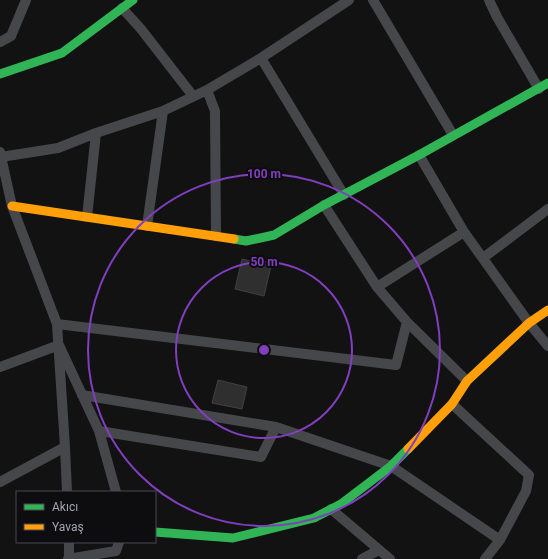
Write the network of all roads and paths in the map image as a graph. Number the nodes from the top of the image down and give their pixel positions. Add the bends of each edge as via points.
1 (26, 0) edge
2 (132, 0) edge
3 (349, 0) edge
4 (373, 0) edge
5 (488, 0) edge
6 (122, 8) junction
7 (0, 42) edge
8 (261, 58) junction
9 (0, 74) edge
10 (548, 83) edge
11 (539, 89) junction
12 (206, 90) junction
13 (192, 96) junction
14 (163, 111) junction
15 (96, 133) junction
16 (453, 135) junction
17 (1, 154) edge
18 (419, 155) junction
19 (344, 195) junction
20 (324, 205) junction
21 (12, 206) junction
22 (548, 209) edge
23 (88, 217) junction
24 (147, 226) junction
25 (464, 232) junction
26 (216, 236) junction
27 (483, 258) junction
28 (377, 286) junction
29 (548, 310) edge
30 (407, 322) junction
31 (529, 323) junction
32 (57, 324) junction
33 (59, 345) junction
34 (548, 346) edge
35 (0, 367) edge
36 (467, 381) junction
37 (82, 395) junction
38 (452, 404) junction
39 (276, 427) junction
40 (99, 431) junction
41 (66, 446) junction
42 (391, 466) junction
43 (0, 482) edge
44 (67, 491) edge
45 (116, 491) edge
46 (331, 509) junction
47 (156, 532) edge
48 (500, 540) junction
49 (68, 543) edge
50 (379, 550) junction
51 (118, 551) edge
52 (69, 559) edge
53 (362, 559) edge
54 (390, 559) edge
55 (485, 559) edge

1 - 7 street via 11,36
2 - 6 street
3 - 8 street
4 - 16 street
5 - 11 street
6 - 9 street via 62,53
6 - 13 street
8 - 12 street
8 - 19 street
10 - 11 street
11 - 16 street
12 - 13 street
12 - 26 street via 215,111
13 - 14 street
14 - 15 street
14 - 24 street
15 - 17 street via 58,148
15 - 23 street
16 - 18 street
17 - 21 street
18 - 19 street
18 - 25 street
19 - 20 street
20 - 26 street via 274,235 246,241
20 - 28 street
21 - 23 street
21 - 32 street
22 - 27 street
23 - 24 street
24 - 26 street
25 - 27 street
25 - 28 street
27 - 31 street
28 - 30 street
29 - 31 street
30 - 32 street via 396,365
30 - 36 street
31 - 34 street
31 - 36 street
32 - 33 street
33 - 35 street
33 - 37 street
33 - 41 street
36 - 38 street
37 - 39 street
37 - 40 street
38 - 42 street
38 - 48 street via 529,475 526,491
39 - 40 street via 261,457
39 - 42 street
40 - 45 street
41 - 43 street
41 - 44 street
42 - 46 street
42 - 48 street
46 - 47 street via 314,518 233,538
46 - 50 street
48 - 55 street
49 - 52 street
50 - 53 street
50 - 54 street
51 - 52 street

